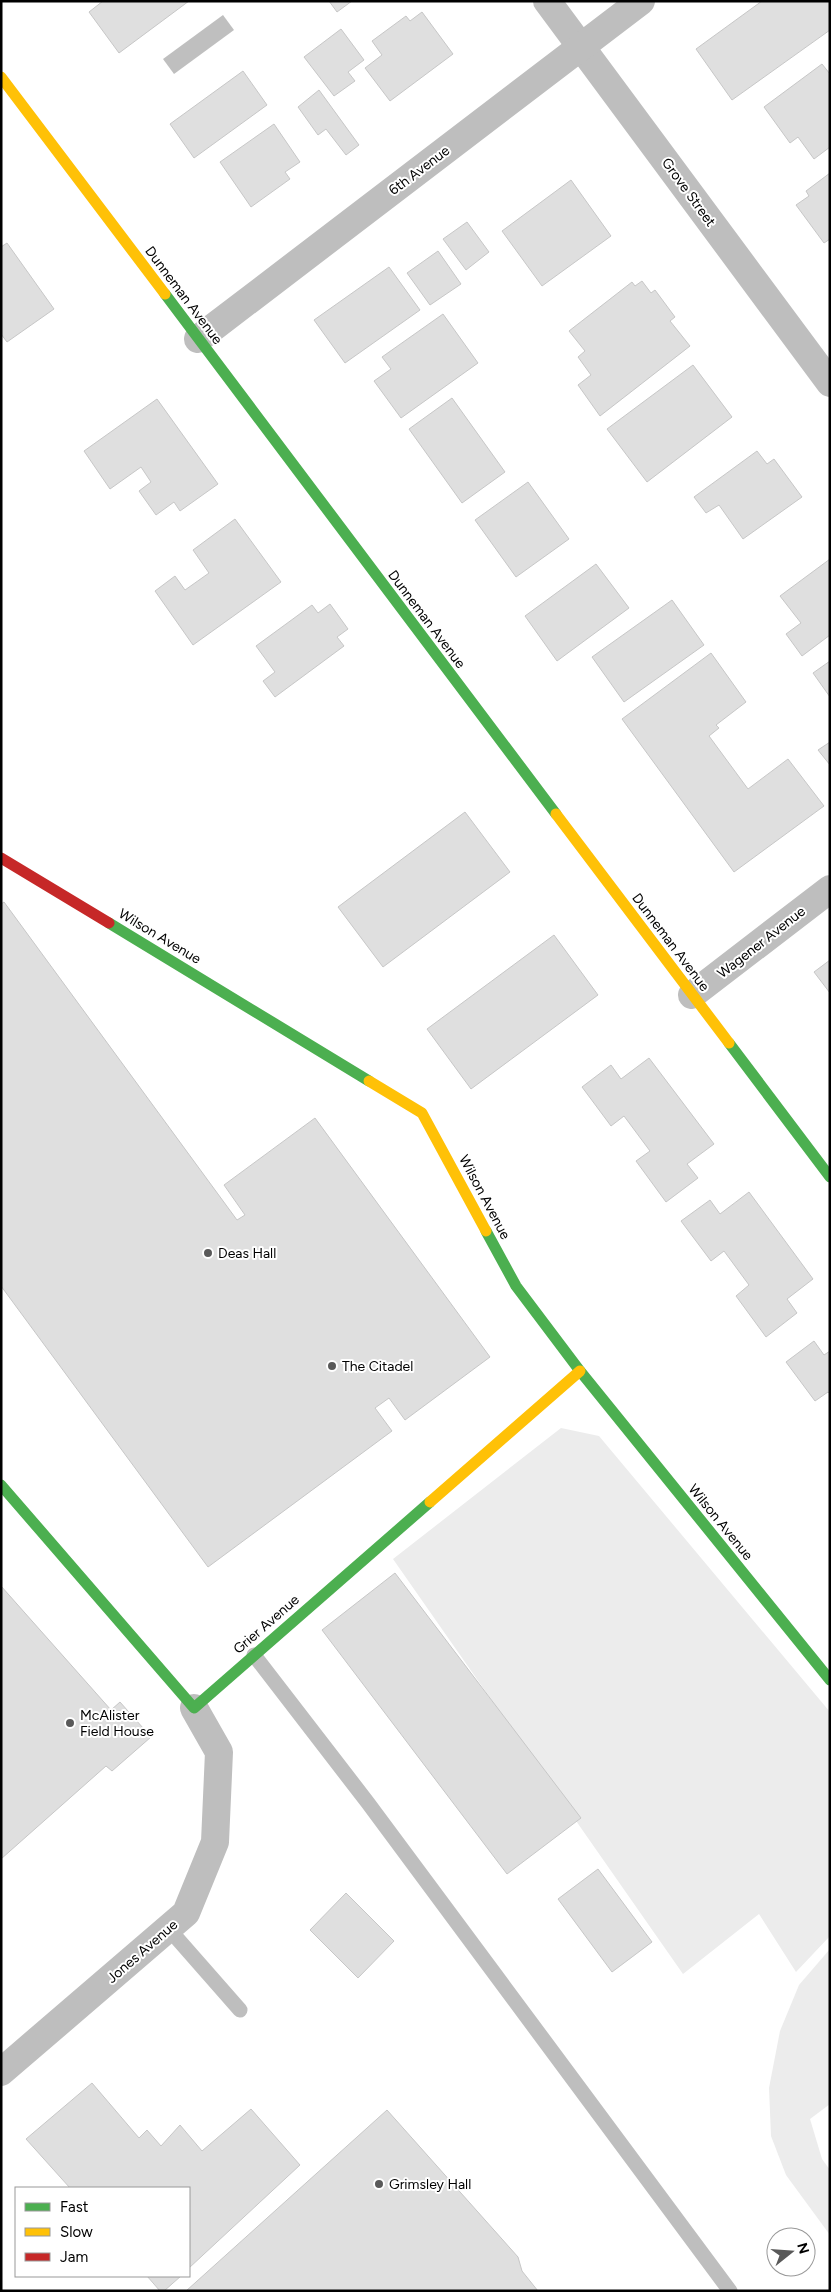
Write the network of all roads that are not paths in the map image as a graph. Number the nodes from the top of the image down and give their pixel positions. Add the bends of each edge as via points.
1 (547, 1) edge
2 (641, 1) edge
3 (581, 46) junction
4 (1, 78) edge
5 (198, 339) junction
6 (830, 383) edge
7 (1, 858) edge
8 (830, 889) edge
9 (692, 995) junction
10 (830, 1177) edge
11 (580, 1371) junction
12 (1, 1485) edge
13 (254, 1654) junction
14 (830, 1680) edge
15 (194, 1708) junction
16 (168, 1928) junction
17 (240, 2010) dead end
18 (1, 2072) edge
19 (730, 2291) edge

1 - 3 street, Grove Street
2 - 3 street, 6th Avenue
3 - 5 street, 6th Avenue
3 - 6 street, Grove Street
4 - 5 street, Dunneman Avenue
5 - 9 street, Dunneman Avenue
7 - 11 street, Wilson Avenue via 422,1113 516,1286
8 - 9 street, Wagener Avenue
9 - 10 street, Dunneman Avenue
11 - 13 street, Grier Avenue
11 - 14 street, Wilson Avenue
12 - 15 street
13 - 15 street, Grier Avenue
13 - 19 lane
15 - 16 street, Jones Avenue via 219,1752 214,1842 186,1913
16 - 17 lane
16 - 18 street, Jones Avenue

